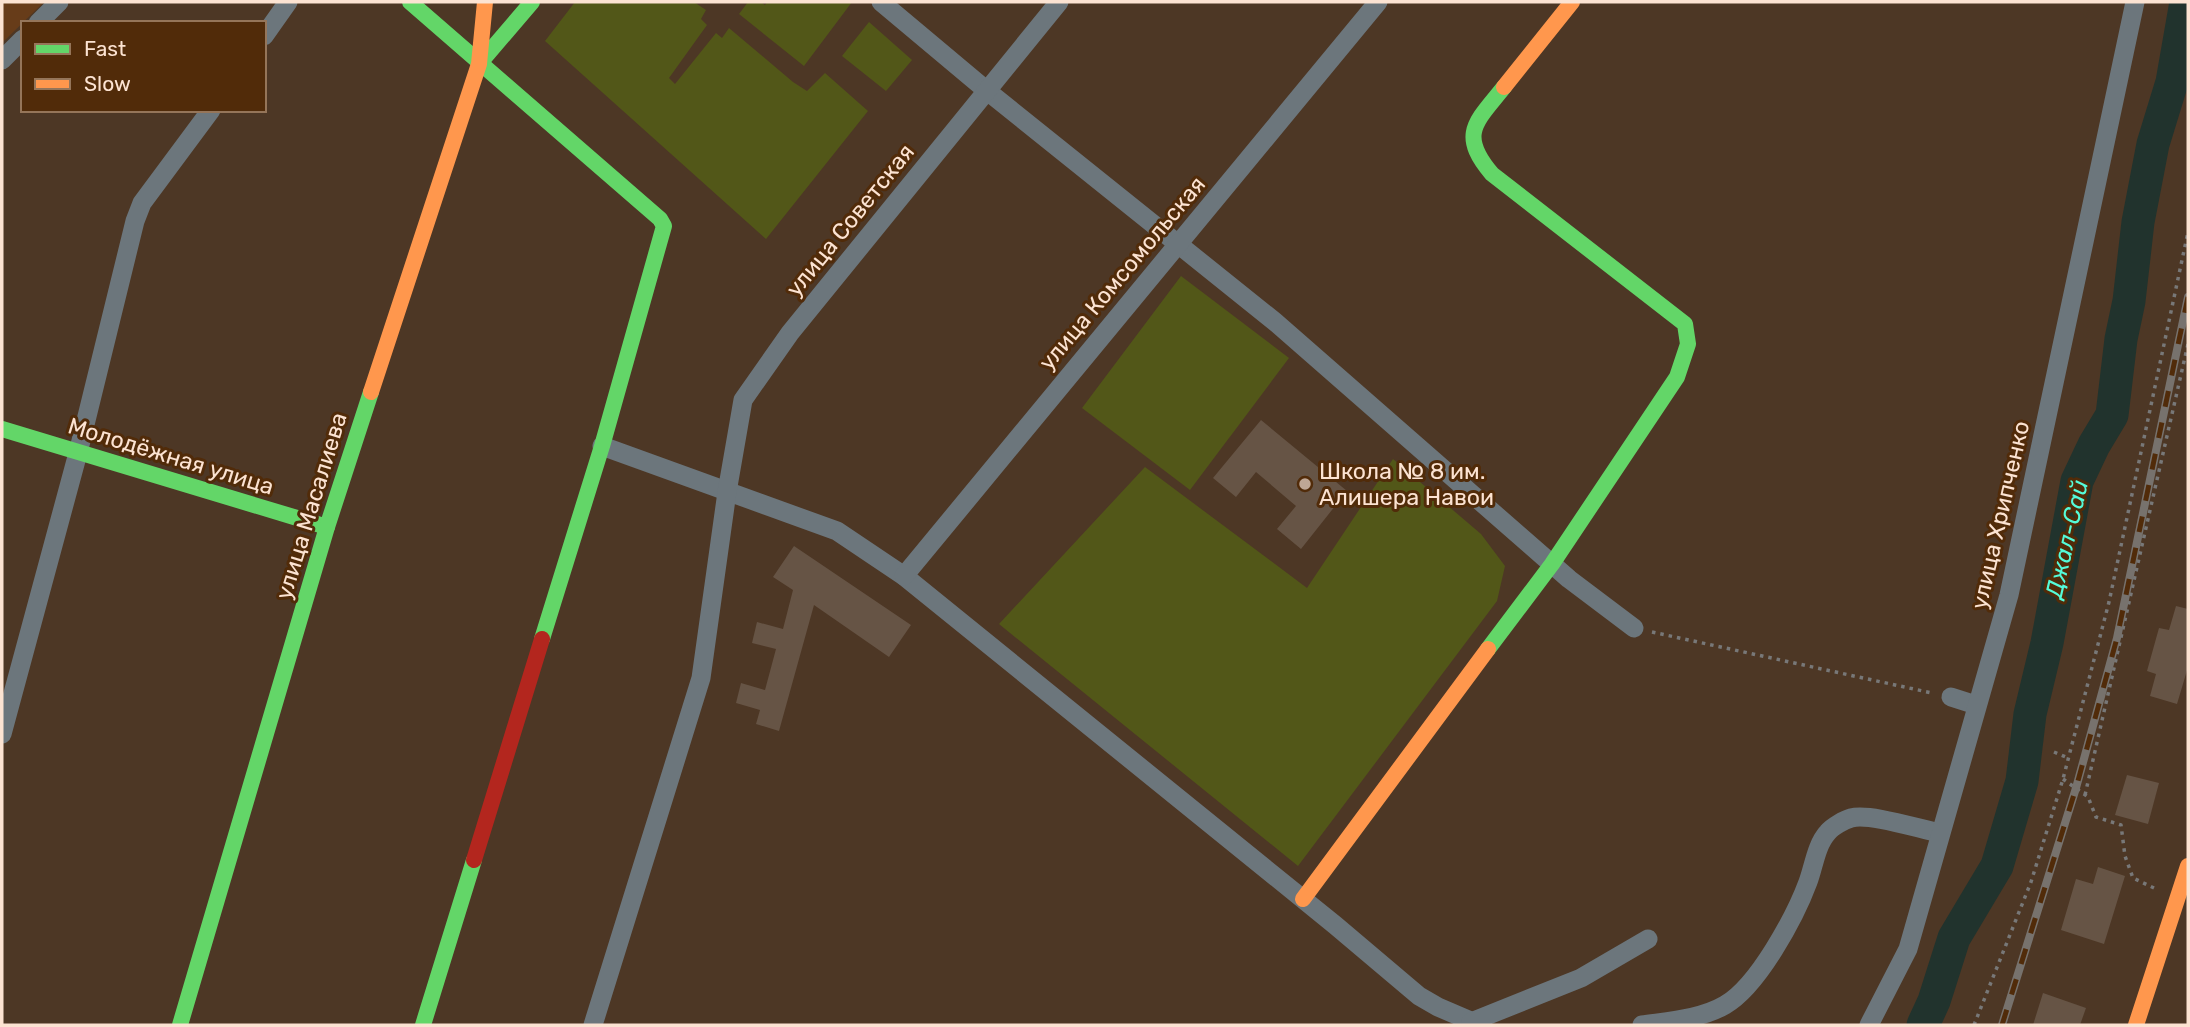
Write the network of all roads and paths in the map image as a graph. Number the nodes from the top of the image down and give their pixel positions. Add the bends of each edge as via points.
1 (59, 2) edge
2 (288, 2) edge
3 (410, 2) edge
4 (485, 2) edge
5 (532, 2) edge
6 (881, 2) edge
7 (1059, 2) edge
8 (1378, 2) edge
9 (1572, 2) edge
10 (2135, 2) edge
11 (40, 21) edge
12 (266, 33) edge
13 (21, 40) edge
14 (2, 60) edge
15 (480, 64) junction
16 (986, 90) junction
17 (210, 112) edge
18 (2188, 232) edge
19 (1178, 244) junction
20 (2188, 344) edge
21 (2, 429) edge
22 (602, 446) junction
23 (78, 453) junction
24 (727, 492) junction
25 (327, 527) junction
26 (1552, 564) junction
27 (904, 576) junction
28 (1634, 628) joint
29 (1951, 697) joint
30 (1976, 705) junction
31 (2, 734) edge
32 (2054, 752) dead end
33 (2068, 758) junction
34 (2063, 779) junction
35 (2085, 795) junction
36 (1940, 833) junction
37 (2188, 866) edge
38 (2154, 888) dead end
39 (1303, 899) junction
40 (1648, 939) dead end
41 (1466, 1022) edge
42 (180, 1025) edge
43 (423, 1025) edge
44 (593, 1025) edge
45 (1642, 1025) edge
46 (1869, 1025) edge
47 (1974, 1025) edge
48 (2136, 1025) edge

1 - 11 street
2 - 12 street
3 - 15 street
4 - 15 street, улица Масалиева
5 - 15 street
6 - 16 street
7 - 16 street, улица Советская
8 - 19 street, улица Комсомольская
9 - 26 street via 1480,117 1472,132 1475,154 1492,174 1685,324 1689,341 1677,377
10 - 30 street, улица Хрипченко via 2009,595
13 - 14 street
15 - 22 street via 663,222 662,240
15 - 25 street, улица Масалиева
16 - 19 street
16 - 24 street, улица Советская via 790,333 743,400
17 - 23 street via 138,212
18 - 33 path via 2131,504
19 - 26 street via 1274,321
19 - 27 street, улица Комсомольская
20 - 35 path
21 - 23 street, Молодёжная улица
22 - 24 street
22 - 43 street
23 - 25 street, Молодёжная улица
23 - 31 street
24 - 27 street via 837,531
24 - 44 street, улица Советская via 701,678
25 - 42 street, улица Масалиева
26 - 28 street
26 - 39 street
27 - 39 street
28 - 29 path
29 - 30 street
30 - 36 street, улица Хрипченко
32 - 33 path
33 - 34 path
34 - 35 path
34 - 47 path via 2031,882
35 - 38 path via 2096,817 2121,825 2124,856 2133,878
36 - 45 street via 1851,818 1829,831 1792,919 1741,993 1724,1006 1698,1015
36 - 46 street, улица Хрипченко via 1908,949
37 - 48 street
39 - 41 street via 1419,996
40 - 41 street via 1581,978

